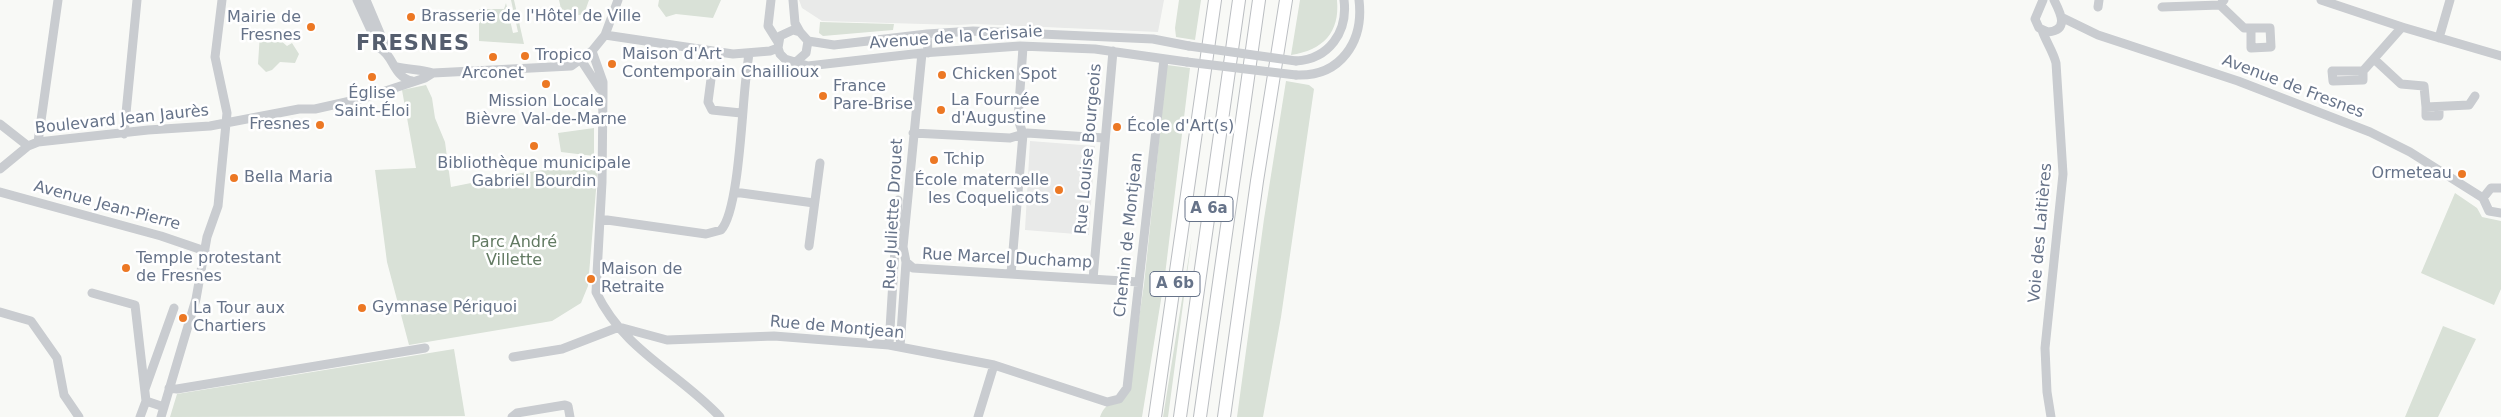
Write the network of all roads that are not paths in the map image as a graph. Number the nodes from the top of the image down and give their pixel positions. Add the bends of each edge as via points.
1 (58, 0) edge
2 (137, 0) edge
3 (222, 0) edge
4 (357, 0) edge
5 (366, 0) edge
6 (618, 0) edge
7 (771, 0) edge
8 (793, 0) edge
9 (1215, 0) edge
10 (1239, 0) edge
11 (1259, 0) edge
12 (1344, 0) edge
13 (1359, 0) edge
14 (2043, 0) edge
15 (2321, 0) edge
16 (2450, 0) edge
17 (1285, 1) edge
18 (2222, 3) edge
19 (2056, 4) edge
20 (2162, 7) dead end
21 (2039, 9) junction
22 (2060, 25) junction
23 (2402, 27) junction
24 (2251, 28) dead end
25 (2042, 30) junction
26 (800, 32) junction
27 (927, 34) junction
28 (605, 35) junction
29 (2439, 38) junction
30 (808, 42) junction
31 (778, 45) junction
32 (1023, 46) junction
33 (384, 50) junction
34 (592, 51) junction
35 (1113, 51) junction
36 (2053, 51) junction
37 (925, 53) junction
38 (749, 54) junction
39 (2501, 56) edge
40 (1164, 59) junction
41 (2374, 59) junction
42 (581, 60) junction
43 (797, 61) junction
44 (399, 71) junction
45 (2363, 71) dead end
46 (433, 73) junction
47 (711, 79) dead end
48 (412, 81) junction
49 (397, 86) junction
50 (603, 93) junction
51 (2474, 96) dead end
52 (741, 113) junction
53 (0, 124) edge
54 (226, 124) junction
55 (124, 134) junction
56 (914, 134) junction
57 (1023, 134) junction
58 (1105, 138) junction
59 (38, 142) junction
60 (28, 146) junction
61 (820, 163) dead end
62 (0, 169) edge
63 (2501, 187) edge
64 (0, 192) edge
65 (734, 192) junction
66 (2483, 198) junction
67 (898, 200) dead end
68 (814, 203) junction
69 (2501, 213) edge
70 (600, 219) junction
71 (809, 246) dead end
72 (205, 251) junction
73 (906, 262) junction
74 (1011, 274) junction
75 (1093, 279) junction
76 (1139, 282) junction
77 (92, 294) dead end
78 (174, 308) dead end
79 (0, 312) edge
80 (620, 328) junction
81 (889, 345) junction
82 (425, 348) dead end
83 (900, 348) junction
84 (513, 357) dead end
85 (994, 365) junction
86 (169, 388) junction
87 (145, 396) junction
88 (1107, 402) joint
89 (164, 407) junction
90 (79, 417) edge
91 (140, 417) edge
92 (161, 417) edge
93 (512, 417) edge
94 (570, 417) edge
95 (720, 417) edge
96 (978, 417) edge
97 (1155, 417) edge
98 (1180, 417) edge
99 (1200, 417) edge
100 (1224, 417) edge
101 (2051, 417) edge

1 - 59 street
2 - 55 street
3 - 54 street via 215,57 226,106
4 - 33 street via 379,48
5 - 33 street via 385,45
6 - 28 street
7 - 31 street via 768,26
8 - 26 street via 795,24
9 - 97 highway, A 6b
10 - 98 highway, A 6a
11 - 99 highway, A 6a
12 - 27 street, Avenue de la Cerisaie, bridge via 1344,22 1335,41 1315,56 1296,61 1160,40 1050,33 965,31
13 - 40 street, Avenue de la Cerisaie, bridge via 1359,31 1347,54 1323,71 1296,75
14 - 21 street
15 - 23 street
16 - 29 street
17 - 100 highway
18 - 20 street
18 - 24 street via 2244,28
19 - 21 street
19 - 22 street
21 - 25 street via 2035,19
22 - 25 street via 2048,32
22 - 36 street, Voie des Laitières
22 - 66 street, Avenue de Fresnes via 2081,28 2238,80 2338,118 2410,152
23 - 29 street
23 - 41 street
25 - 36 street, Voie des Laitières
26 - 30 street
26 - 31 street via 786,32
27 - 30 street, Avenue de la Cerisaie via 834,45
27 - 37 street, Rue Juliette Drouet
28 - 34 street
28 - 38 street
29 - 39 street
30 - 43 street via 806,53
31 - 38 street
31 - 43 street via 785,59
32 - 35 street, Avenue de la Cerisaie
32 - 37 street, Avenue de la Cerisaie
32 - 57 street via 1018,119
33 - 44 street
34 - 42 street
34 - 50 street
35 - 40 street, Avenue de la Cerisaie
35 - 58 street, Rue Louise Bourgeois
36 - 101 street, Voie des Laitières via 2063,174 2044,365
37 - 43 street, Avenue de la Cerisaie via 808,66
37 - 56 street, Rue Juliette Drouet via 920,67
38 - 52 street
40 - 76 street, Chemin de Montjean
41 - 45 street
41 - 51 street via 2401,84 2424,86 2426,116 2439,116 2439,106 2469,105
42 - 46 street via 568,67
42 - 50 street
44 - 46 street
44 - 48 street
44 - 49 street
46 - 48 street, Boulevard Jean Jaurès
47 - 52 street via 708,102 712,110
48 - 49 street, Boulevard Jean Jaurès
49 - 54 street, Boulevard Jean Jaurès via 364,98 315,109 299,109
50 - 70 street
52 - 65 street via 743,123
53 - 60 street
54 - 55 street, Boulevard Jean Jaurès
54 - 72 street via 218,206
55 - 59 street, Boulevard Jean Jaurès
56 - 57 street via 1010,138
56 - 73 street, Rue Juliette Drouet via 903,247
57 - 58 street
57 - 74 street
58 - 75 street, Rue Louise Bourgeois
59 - 60 street, Boulevard Jean Jaurès
60 - 62 street, Boulevard Jean Jaurès
61 - 68 street
63 - 66 street via 2491,188
64 - 72 street, Avenue Jean-Pierre
65 - 68 street
65 - 70 street via 725,226 714,233
66 - 69 street, Avenue de Fresnes via 2488,211
67 - 81 street
68 - 71 street
70 - 80 street via 596,292 602,306
72 - 86 street via 196,299
73 - 74 street, Rue Marcel Duchamp via 913,268
73 - 83 street, Rue Juliette Drouet
74 - 75 street, Rue Marcel Duchamp
75 - 76 street, Rue Marcel Duchamp
76 - 88 street, Chemin de Montjean via 1127,388 1119,399
77 - 87 street via 134,306
78 - 87 street
79 - 90 street via 31,321 56,358 64,395
80 - 81 street, Rue de Montjean via 668,340 774,336
80 - 84 street via 562,349
80 - 95 street via 640,351
81 - 83 street, Rue de Montjean
82 - 86 street
83 - 85 street, Rue de Montjean
85 - 88 street, Rue de Montjean
85 - 96 street
86 - 89 street
87 - 89 street
87 - 91 street
89 - 92 street
93 - 94 street via 565,405

